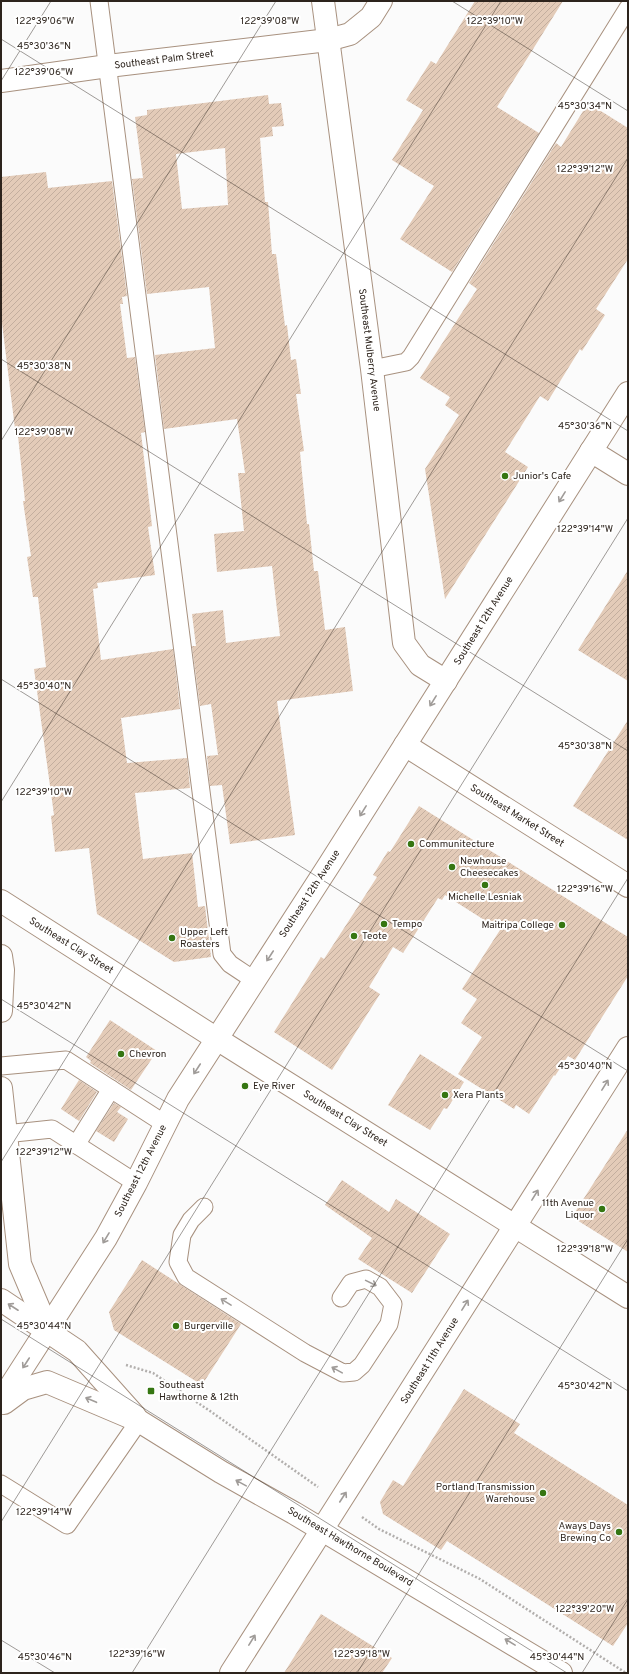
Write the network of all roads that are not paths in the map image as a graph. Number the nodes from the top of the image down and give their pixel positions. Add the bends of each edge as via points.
1 (100, 1) edge
2 (323, 1) edge
3 (381, 1) edge
4 (628, 8) edge
5 (328, 40) junction
6 (108, 66) junction
7 (1, 81) edge
8 (372, 369) junction
9 (628, 393) edge
10 (591, 451) junction
11 (628, 474) edge
12 (446, 681) junction
13 (405, 745) junction
14 (628, 886) edge
15 (1, 901) edge
16 (1, 956) edge
17 (254, 980) junction
18 (1, 1011) edge
19 (217, 1039) junction
20 (628, 1048) edge
21 (1, 1066) edge
22 (1, 1088) edge
23 (111, 1089) junction
24 (165, 1124) junction
25 (5, 1134) junction
26 (76, 1145) junction
27 (136, 1183) junction
28 (204, 1207) dead end
29 (515, 1226) junction
30 (341, 1298) dead end
31 (628, 1298) edge
32 (1, 1300) edge
33 (48, 1330) junction
34 (1, 1401) edge
35 (1, 1405) edge
36 (140, 1421) junction
37 (1, 1484) edge
38 (321, 1529) junction
39 (231, 1673) edge
40 (561, 1673) edge

1 - 6 lane
2 - 5 main road, Southeast Mulberry Avenue
3 - 5 main road, Southeast Palm Street via 371,17 350,34
4 - 8 lane via 411,357 406,362
5 - 6 main road, Southeast Palm Street
5 - 8 main road, Southeast Mulberry Avenue
6 - 7 main road, Southeast Palm Street
6 - 17 lane via 222,954 230,964
8 - 12 main road, Southeast Mulberry Avenue via 404,643 420,665
9 - 10 main road, Southeast 12th Avenue
10 - 11 main road
10 -> 12 main road, Southeast 12th Avenue
12 -> 13 main road, Southeast 12th Avenue
13 - 14 main road, Southeast Market Street
13 -> 17 main road, Southeast 12th Avenue
15 - 19 main road, Southeast Clay Street
16 - 18 main road
17 - 19 main road, Southeast 12th Avenue
19 -> 24 main road, Southeast 12th Avenue
19 - 29 main road, Southeast Clay Street
29 -> 20 main road, Southeast 11th Avenue
21 - 23 lane via 66,1060
22 - 25 main road
23 - 24 lane
23 - 26 lane
24 - 27 main road, Southeast 12th Avenue
25 - 26 lane via 52,1129
25 - 33 main road via 20,1264
26 - 27 lane
27 -> 33 main road, Southeast 12th Avenue via 106,1238
30 -> 28 lane via 352,1283 366,1279 380,1287 393,1304 389,1324 362,1365 354,1372 343,1373 305,1353 186,1277 178,1262 182,1235 191,1220
29 - 31 main road, Southeast Clay Street
38 -> 29 main road, Southeast 11th Avenue
33 -> 32 main road, Southeast Hawthorne Boulevard
33 -> 34 main road, Southeast 12th Avenue
33 - 36 main road, Southeast Hawthorne Boulevard via 77,1351
36 -> 35 main road, Southeast Hawthorne Boulevard via 47,1382 24,1389
36 - 37 lane via 67,1526
38 -> 36 main road, Southeast Hawthorne Boulevard via 221,1472
39 -> 38 main road, Southeast 11th Avenue
40 -> 38 main road, Southeast Hawthorne Boulevard

